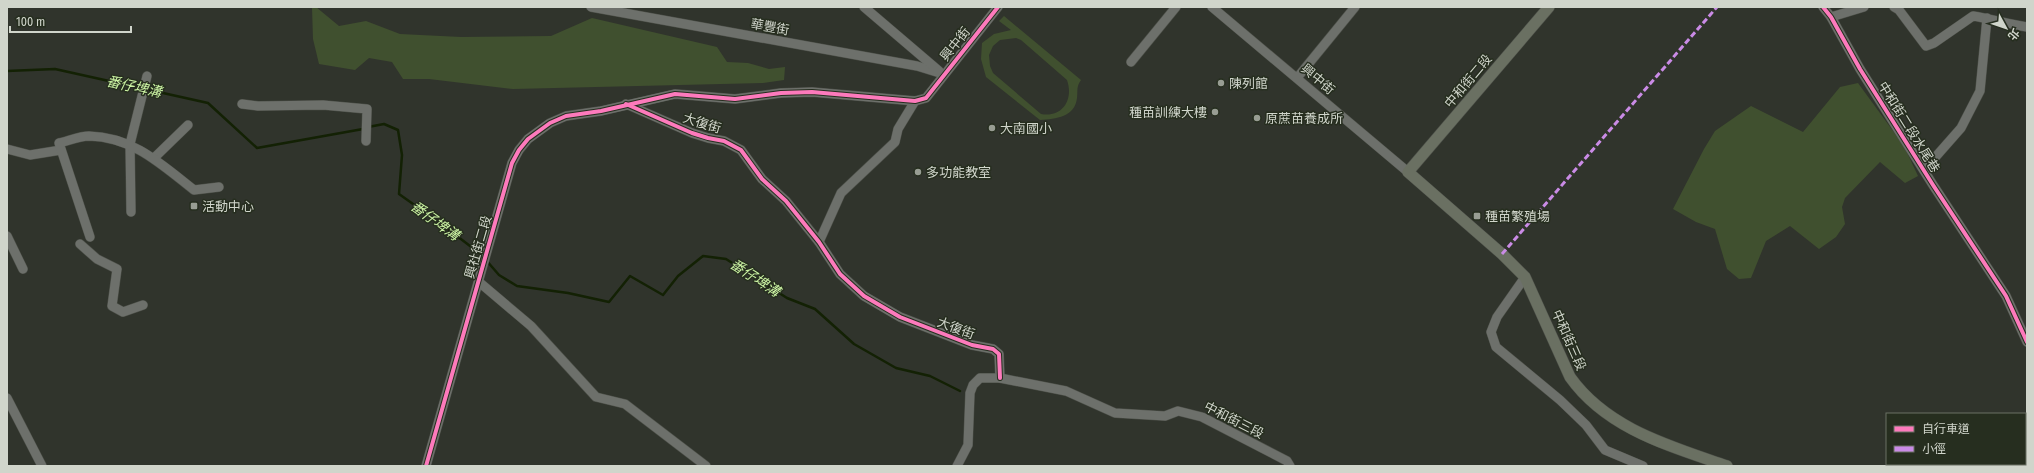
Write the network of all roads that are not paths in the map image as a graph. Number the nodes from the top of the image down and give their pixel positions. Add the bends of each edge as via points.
1 (591, 7) edge
2 (864, 7) edge
3 (998, 7) edge
4 (1176, 7) edge
5 (1212, 7) edge
6 (1356, 7) edge
7 (1548, 7) edge
8 (1823, 7) edge
9 (1864, 7) edge
10 (1894, 7) edge
11 (1831, 17) junction
12 (1987, 18) junction
13 (2027, 27) edge
14 (1131, 62) dead end
15 (943, 74) junction
16 (147, 76) dead end
17 (1297, 78) junction
18 (915, 101) junction
19 (242, 104) dead end
20 (626, 104) junction
21 (188, 125) dead end
22 (366, 141) dead end
23 (130, 144) junction
24 (7, 149) edge
25 (61, 150) junction
26 (154, 158) junction
27 (1924, 170) junction
28 (1408, 172) junction
29 (219, 188) dead end
30 (131, 212) dead end
31 (7, 236) edge
32 (90, 237) dead end
33 (819, 242) junction
34 (80, 244) dead end
35 (23, 269) dead end
36 (1525, 277) junction
37 (479, 282) junction
38 (143, 305) dead end
39 (2027, 342) edge
40 (1000, 378) junction
41 (7, 398) edge
42 (42, 466) edge
43 (426, 466) edge
44 (706, 466) edge
45 (957, 466) edge
46 (1290, 466) edge
47 (1643, 466) edge
48 (1727, 466) edge

1 - 15 street, 華豐街 via 917,66
2 - 15 street
3 - 15 street, 興中街
4 - 14 street
5 - 17 street, 興中街
6 - 17 street
7 - 28 main road, 中和街二段
8 - 11 street, 中和街二段水尾巷
9 - 11 street
10 - 12 street via 1926,46 1973,16
11 - 27 street, 中和街二段水尾巷 via 1860,69
12 - 13 street
12 - 27 street via 1980,91 1961,128
15 - 18 street via 926,98
16 - 23 street
17 - 28 street, 興中街
18 - 20 street, 大復街 via 812,92 735,99 675,94
18 - 33 street via 898,129 895,142 841,192
19 - 22 street via 323,105 367,109
20 - 33 street, 大復街 via 708,138 724,140 741,150 762,179 786,201
20 - 37 street, 興社街二段 via 566,116 550,123 528,139 512,164
21 - 26 street
23 - 25 street via 88,136 59,143
23 - 26 street
23 - 30 street
24 - 25 street via 30,155
25 - 32 street
26 - 29 street via 194,190
27 - 39 street, 中和街二段水尾巷 via 2006,296
28 - 36 main road, 中和街三段
31 - 35 street
33 - 40 street, 大復街 via 840,274 864,296 900,317 933,331 972,345 993,349 999,354
34 - 38 street via 97,259 117,269 112,306 123,312
36 - 47 street via 1497,317 1491,332 1496,347 1560,400 1586,425 1605,450
36 - 48 main road, 中和街三段 via 1570,377 1582,392 1608,414 1656,442
37 - 43 street, 興社街二段
37 - 44 street via 532,326 596,397 625,404
40 - 45 street, 中和街三段 via 980,378 973,385 970,394 968,445
40 - 46 street, 中和街三段 via 1066,391 1115,413 1165,416 1178,410 1202,417 1287,461
41 - 42 street

